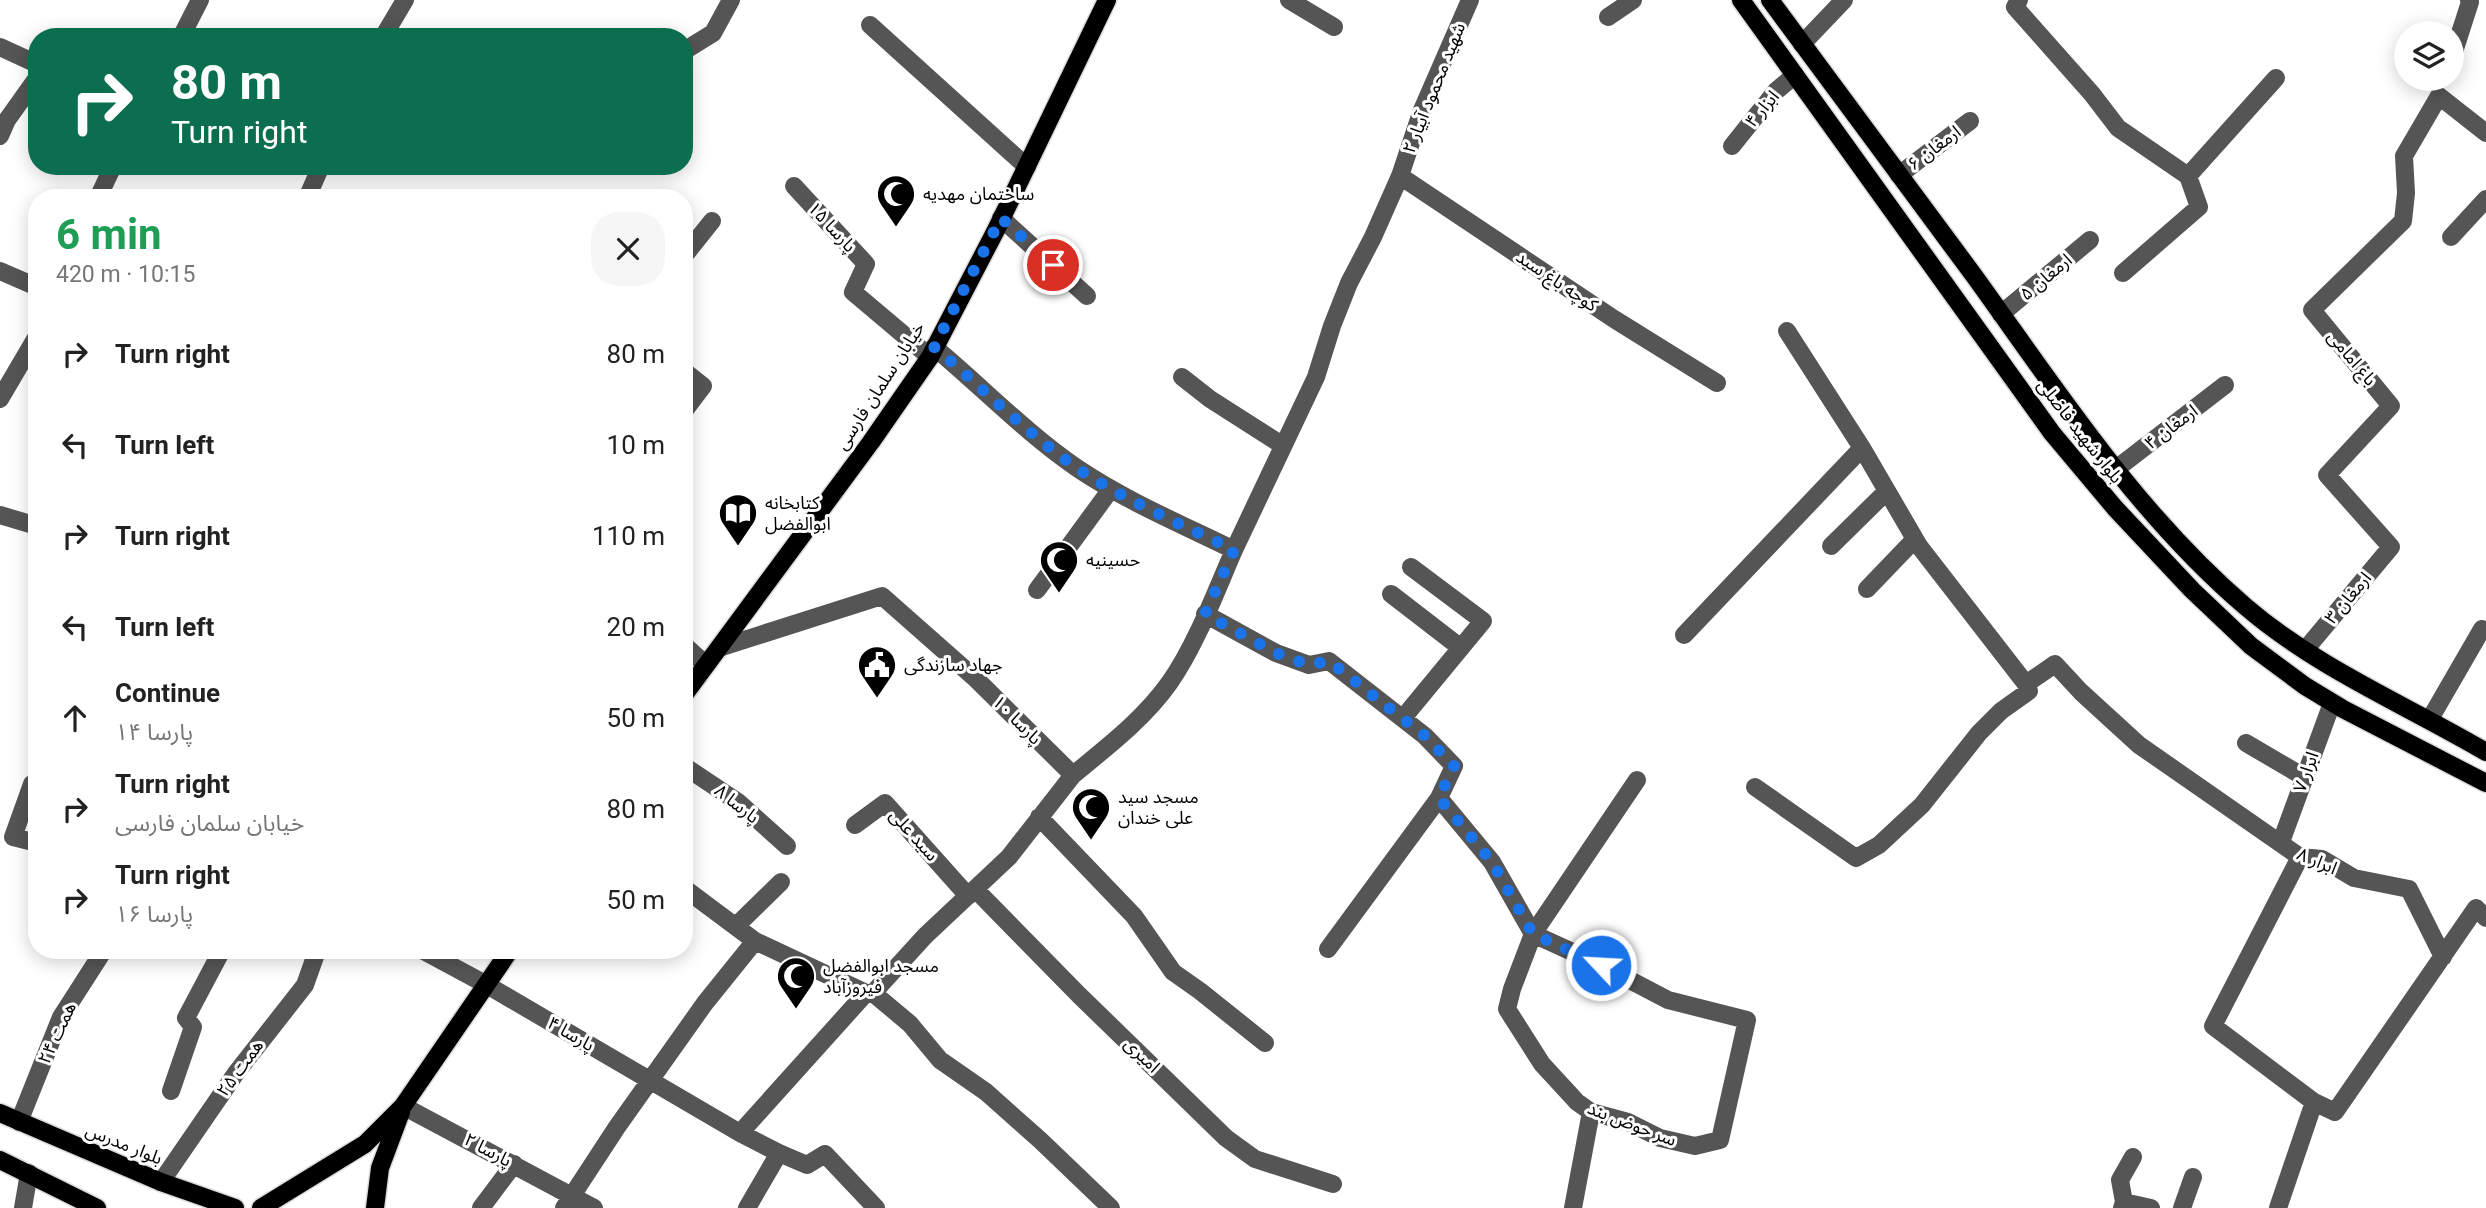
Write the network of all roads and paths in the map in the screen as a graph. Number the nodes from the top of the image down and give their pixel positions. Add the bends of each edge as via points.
1 (200, 0) edge
2 (405, 0) edge
3 (730, 0) edge
4 (1289, 0) edge
5 (1470, 0) edge
6 (1633, 0) edge
7 (1741, 0) edge
8 (1770, 0) edge
9 (1843, 0) edge
10 (2469, 0) edge
11 (1104, 1) edge
12 (2017, 4) edge
13 (1608, 17) dead end
14 (2464, 21) edge
15 (870, 24) dead end
16 (1334, 27) dead end
17 (186, 28) edge
18 (388, 28) edge
19 (1802, 44) junction
20 (693, 45) edge
21 (0, 47) edge
22 (28, 60) edge
23 (1795, 75) junction
24 (2276, 78) dead end
25 (28, 91) edge
26 (2440, 91) edge
27 (2446, 91) edge
28 (1970, 121) dead end
29 (2486, 133) edge
30 (0, 136) edge
31 (1732, 146) dead end
32 (1027, 167) junction
33 (1899, 175) junction
34 (1400, 176) junction
35 (2188, 176) junction
36 (794, 186) dead end
37 (2486, 199) edge
38 (1001, 218) junction
39 (712, 221) dead end
40 (2451, 237) dead end
41 (2090, 240) dead end
42 (693, 245) edge
43 (0, 271) edge
44 (2123, 272) dead end
45 (28, 283) edge
46 (1087, 296) dead end
47 (2001, 314) junction
48 (1787, 331) dead end
49 (28, 351) edge
50 (932, 352) junction
51 (1182, 377) dead end
52 (693, 378) edge
53 (1717, 383) dead end
54 (2225, 386) dead end
55 (0, 399) edge
56 (693, 399) edge
57 (1282, 445) junction
58 (1862, 449) junction
59 (2116, 469) junction
60 (1111, 489) junction
61 (1887, 491) junction
62 (1, 518) edge
63 (28, 524) edge
64 (1915, 540) junction
65 (1831, 546) dead end
66 (2390, 547) joint
67 (1234, 550) junction
68 (1411, 567) dead end
69 (1867, 589) dead end
70 (1037, 590) dead end
71 (1391, 594) dead end
72 (1205, 614) junction
73 (2268, 624) junction
74 (2482, 629) dead end
75 (1684, 635) dead end
76 (2251, 646) junction
77 (719, 648) junction
78 (1461, 648) junction
79 (2305, 650) junction
80 (693, 653) edge
81 (706, 665) junction
82 (693, 683) edge
83 (2026, 684) junction
84 (2332, 703) junction
85 (1403, 718) junction
86 (2430, 719) junction
87 (2246, 743) dead end
88 (2486, 752) edge
89 (693, 772) edge
90 (1073, 775) junction
91 (2304, 777) junction
92 (1637, 780) dead end
93 (2486, 783) edge
94 (1755, 787) dead end
95 (28, 795) edge
96 (1439, 798) junction
97 (1039, 817) junction
98 (855, 825) dead end
99 (6, 841) edge
100 (28, 842) edge
101 (2281, 842) junction
102 (787, 846) dead end
103 (2300, 857) junction
104 (781, 882) dead end
105 (971, 892) junction
106 (693, 895) edge
107 (2486, 918) edge
108 (736, 926) junction
109 (1533, 934) junction
110 (755, 941) junction
111 (1328, 949) dead end
112 (2443, 957) junction
113 (98, 959) edge
114 (217, 959) edge
115 (312, 959) edge
116 (439, 959) edge
117 (504, 959) edge
118 (487, 985) junction
119 (869, 993) junction
120 (1265, 1043) dead end
121 (653, 1082) junction
122 (171, 1091) dead end
123 (2314, 1102) junction
124 (403, 1106) junction
125 (1591, 1112) junction
126 (0, 1113) edge
127 (19, 1122) junction
128 (740, 1133) junction
129 (779, 1153) junction
130 (2133, 1157) dead end
131 (0, 1160) edge
132 (514, 1164) junction
133 (29, 1173) junction
134 (2193, 1177) dead end
135 (161, 1182) junction
136 (1333, 1184) dead end
137 (568, 1202) edge
138 (2123, 1205) edge
139 (23, 1208) edge
140 (97, 1208) edge
141 (235, 1208) edge
142 (261, 1208) edge
143 (375, 1208) edge
144 (481, 1208) edge
145 (594, 1208) edge
146 (747, 1208) edge
147 (876, 1208) edge
148 (1111, 1208) edge
149 (1573, 1208) edge
150 (2151, 1208) edge
151 (2182, 1208) edge
152 (2278, 1208) edge

1 - 17 street
2 - 18 street
3 - 20 street via 713,33
4 - 16 street
5 - 34 street, شهید محمود آبیار ۲ via 1422,110
6 - 13 street
7 - 23 main road, بلوار شهید فاضلی
8 - 19 main road, بلوار شهید فاضلی
9 - 19 street
10 - 14 street
11 - 32 main road, خیابان سلمان فارسی
12 - 35 street via 2119,128
15 - 32 street
19 - 33 main road, بلوار شهید فاضلی
21 - 22 street
23 - 31 street, ابزار ۴ via 1776,91
23 - 76 main road, بلوار شهید فاضلی via 2052,433 2115,508
24 - 35 street
25 - 30 street
26 - 66 street, باغ امامی via 2404,156 2403,221 2312,310 2391,406 2327,475
27 - 29 street
28 - 33 street, ارمغان ۶
32 - 38 main road, خیابان سلمان فارسی
33 - 47 main road, بلوار شهید فاضلی
34 - 53 street, کوچه باغ سید
34 - 57 street, شهید محمود آبیار ۲ via 1349,283 1316,377
35 - 44 street via 2199,207
36 - 50 street, پارسا ۱۵ via 866,264 853,292
37 - 40 street
38 - 46 street
38 - 50 main road, خیابان سلمان فارسی
39 - 42 street
41 - 47 street, ارمغان ۵
43 - 45 street
47 - 59 main road, بلوار شهید فاضلی
48 - 58 street
49 - 55 street
50 - 60 street via 1076,467
50 - 77 main road, خیابان سلمان فارسی
51 - 57 street
52 - 56 street via 703,386
54 - 59 street, ارمغان ۴
57 - 67 street, شهید محمود آبیار ۲
58 - 61 street
58 - 75 street
59 - 73 main road, بلوار شهید فاضلی via 2201,564
60 - 67 street
60 - 70 street
61 - 64 street
61 - 65 street
62 - 63 street
64 - 69 street
64 - 83 street
66 - 79 street, ارمغان ۳
67 - 72 street, شهید محمود آبیار ۲
68 - 78 street via 1483,621
71 - 78 street
72 - 85 street via 1276,653 1309,665 1329,661
72 - 90 street, شهید محمود آبیار ۲ via 1171,680 1144,714
73 - 76 main road
73 - 79 main road, بلوار شهید فاضلی
74 - 86 street
76 - 84 main road, بلوار شهید فاضلی
77 - 81 main road, خیابان سلمان فارسی
77 - 90 street, پارسا ۱۰ via 882,596 976,679
78 - 85 street
79 - 86 main road, بلوار شهید فاضلی
80 - 81 street
81 - 82 main road, خیابان سلمان فارسی
83 - 94 street via 2029,691 1979,733 1922,805 1879,845 1856,858
83 - 101 street, ابرار ۸ via 2055,664 2138,744
84 - 91 street, ابرار ۷
84 - 93 main road, بلوار شهید فاضلی
85 - 96 street via 1454,766
86 - 88 main road, بلوار شهید فاضلی
87 - 91 street
89 - 102 street, پارسا ۸ via 737,802
90 - 97 street
91 - 101 street, ابرار ۷
92 - 109 street
95 - 99 street
96 - 109 street via 1492,862
96 - 111 street
97 - 105 street via 1009,856
97 - 120 street via 1134,916 1173,972
98 - 105 street, سید علی via 885,803
99 - 100 street
101 - 103 street, ابرار ۸
103 - 112 street, ابرار ۸ via 2322,859 2354,878 2409,889
103 - 123 street via 2213,1026
104 - 108 street
105 - 119 street
105 - 136 street, امیری via 1226,1138 1255,1159
106 - 108 street
107 - 112 street via 2476,908
108 - 110 street
109 - 125 street, سر حوض بند via 1507,1009 1542,1064
109 - 125 street, سر حوض بند via 1668,1000 1747,1020 1720,1140 1695,1146
110 - 119 street
110 - 121 street via 705,1003
112 - 123 street via 2335,1112
113 - 127 street, همت ۲۴ via 61,1017
114 - 122 street via 186,1018 193,1027
115 - 135 street, همت ۲۵ via 305,985 236,1073
116 - 118 street, پارسا ۴
117 - 118 main road
118 - 121 street, پارسا ۴
118 - 124 main road
119 - 128 street
119 - 148 street via 910,1024 940,1060 986,1092
121 - 128 street, پارسا ۴
121 - 137 street via 617,1126
123 - 152 street
124 - 132 street, پارسا ۲
124 - 142 main road via 365,1144
124 - 143 main road via 380,1168
125 - 149 street
126 - 127 main road, بلوار مدرس
127 - 135 main road, بلوار مدرس
128 - 129 street, پارسا ۴
129 - 146 street
129 - 147 street, پارسا ۴ via 807,1165 825,1154
130 - 138 street via 2120,1180
131 - 133 main road
132 - 137 street, پارسا ۲
132 - 144 street
133 - 139 street
133 - 140 main road
134 - 151 street
135 - 141 main road, بلوار مدرس
137 - 145 street, پارسا ۲
138 - 150 street

